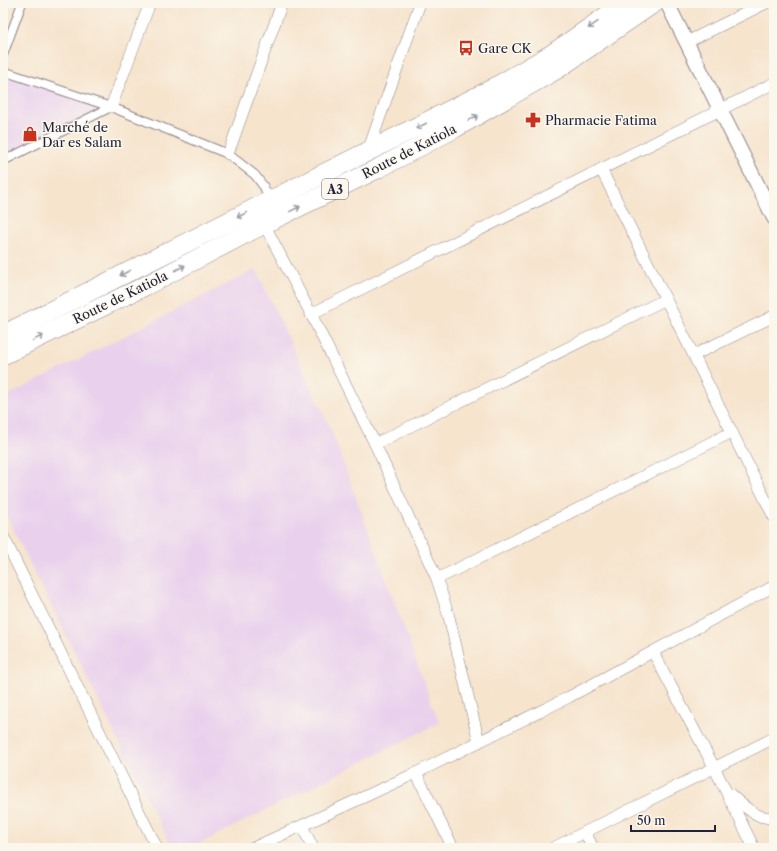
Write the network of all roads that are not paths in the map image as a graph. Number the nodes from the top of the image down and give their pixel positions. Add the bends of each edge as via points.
1 (22, 3) edge
2 (150, 3) edge
3 (282, 3) edge
4 (420, 3) edge
5 (625, 3) edge
6 (654, 3) edge
7 (668, 3) edge
8 (766, 3) edge
9 (687, 42) junction
10 (3, 55) edge
11 (3, 71) edge
12 (774, 83) edge
13 (111, 108) junction
14 (720, 110) junction
15 (368, 152) junction
16 (228, 154) junction
17 (3, 161) edge
18 (601, 169) junction
19 (270, 201) junction
20 (774, 218) edge
21 (264, 224) junction
22 (666, 299) junction
23 (311, 314) junction
24 (774, 316) edge
25 (3, 335) edge
26 (3, 355) edge
27 (694, 356) junction
28 (732, 432) junction
29 (375, 444) junction
30 (774, 517) edge
31 (3, 536) edge
32 (437, 579) junction
33 (774, 586) edge
34 (653, 652) junction
35 (774, 738) edge
36 (479, 742) junction
37 (714, 768) junction
38 (416, 774) junction
39 (725, 790) junction
40 (774, 819) edge
41 (302, 826) junction
42 (585, 832) junction
43 (157, 848) edge
44 (253, 848) edge
45 (313, 848) edge
46 (453, 848) edge
47 (553, 848) edge
48 (593, 848) edge
49 (754, 848) edge

1 - 10 street
2 - 13 street
3 - 16 street
4 - 15 street
5 -> 15 highway, Route de Katiola / A3 via 552,54 492,89
21 -> 6 highway, Route de Katiola / A3 via 378,168 498,104 559,68
7 - 9 street
8 - 9 street
9 - 14 street
11 - 13 street
12 - 14 street
13 - 16 street
13 - 17 street
14 - 18 street
14 - 20 street
15 - 19 highway, Route de Katiola / A3
16 - 19 street via 255,175
18 - 22 street
18 - 23 street
19 -> 25 highway, Route de Katiola / A3
21 - 23 street
26 -> 21 highway, Route de Katiola / A3 via 148,285
22 - 27 street
22 - 29 street
23 - 29 street
24 - 27 street
27 - 28 street
28 - 30 street
28 - 32 street
29 - 32 street
31 - 43 street
32 - 36 street via 449,617
33 - 34 street
34 - 36 street
34 - 37 street
35 - 37 street
36 - 38 street
37 - 39 street
37 - 42 street
38 - 41 street
38 - 46 street
39 - 40 street via 751,811
39 - 49 street
41 - 44 street
41 - 45 street
42 - 47 street
42 - 48 street

